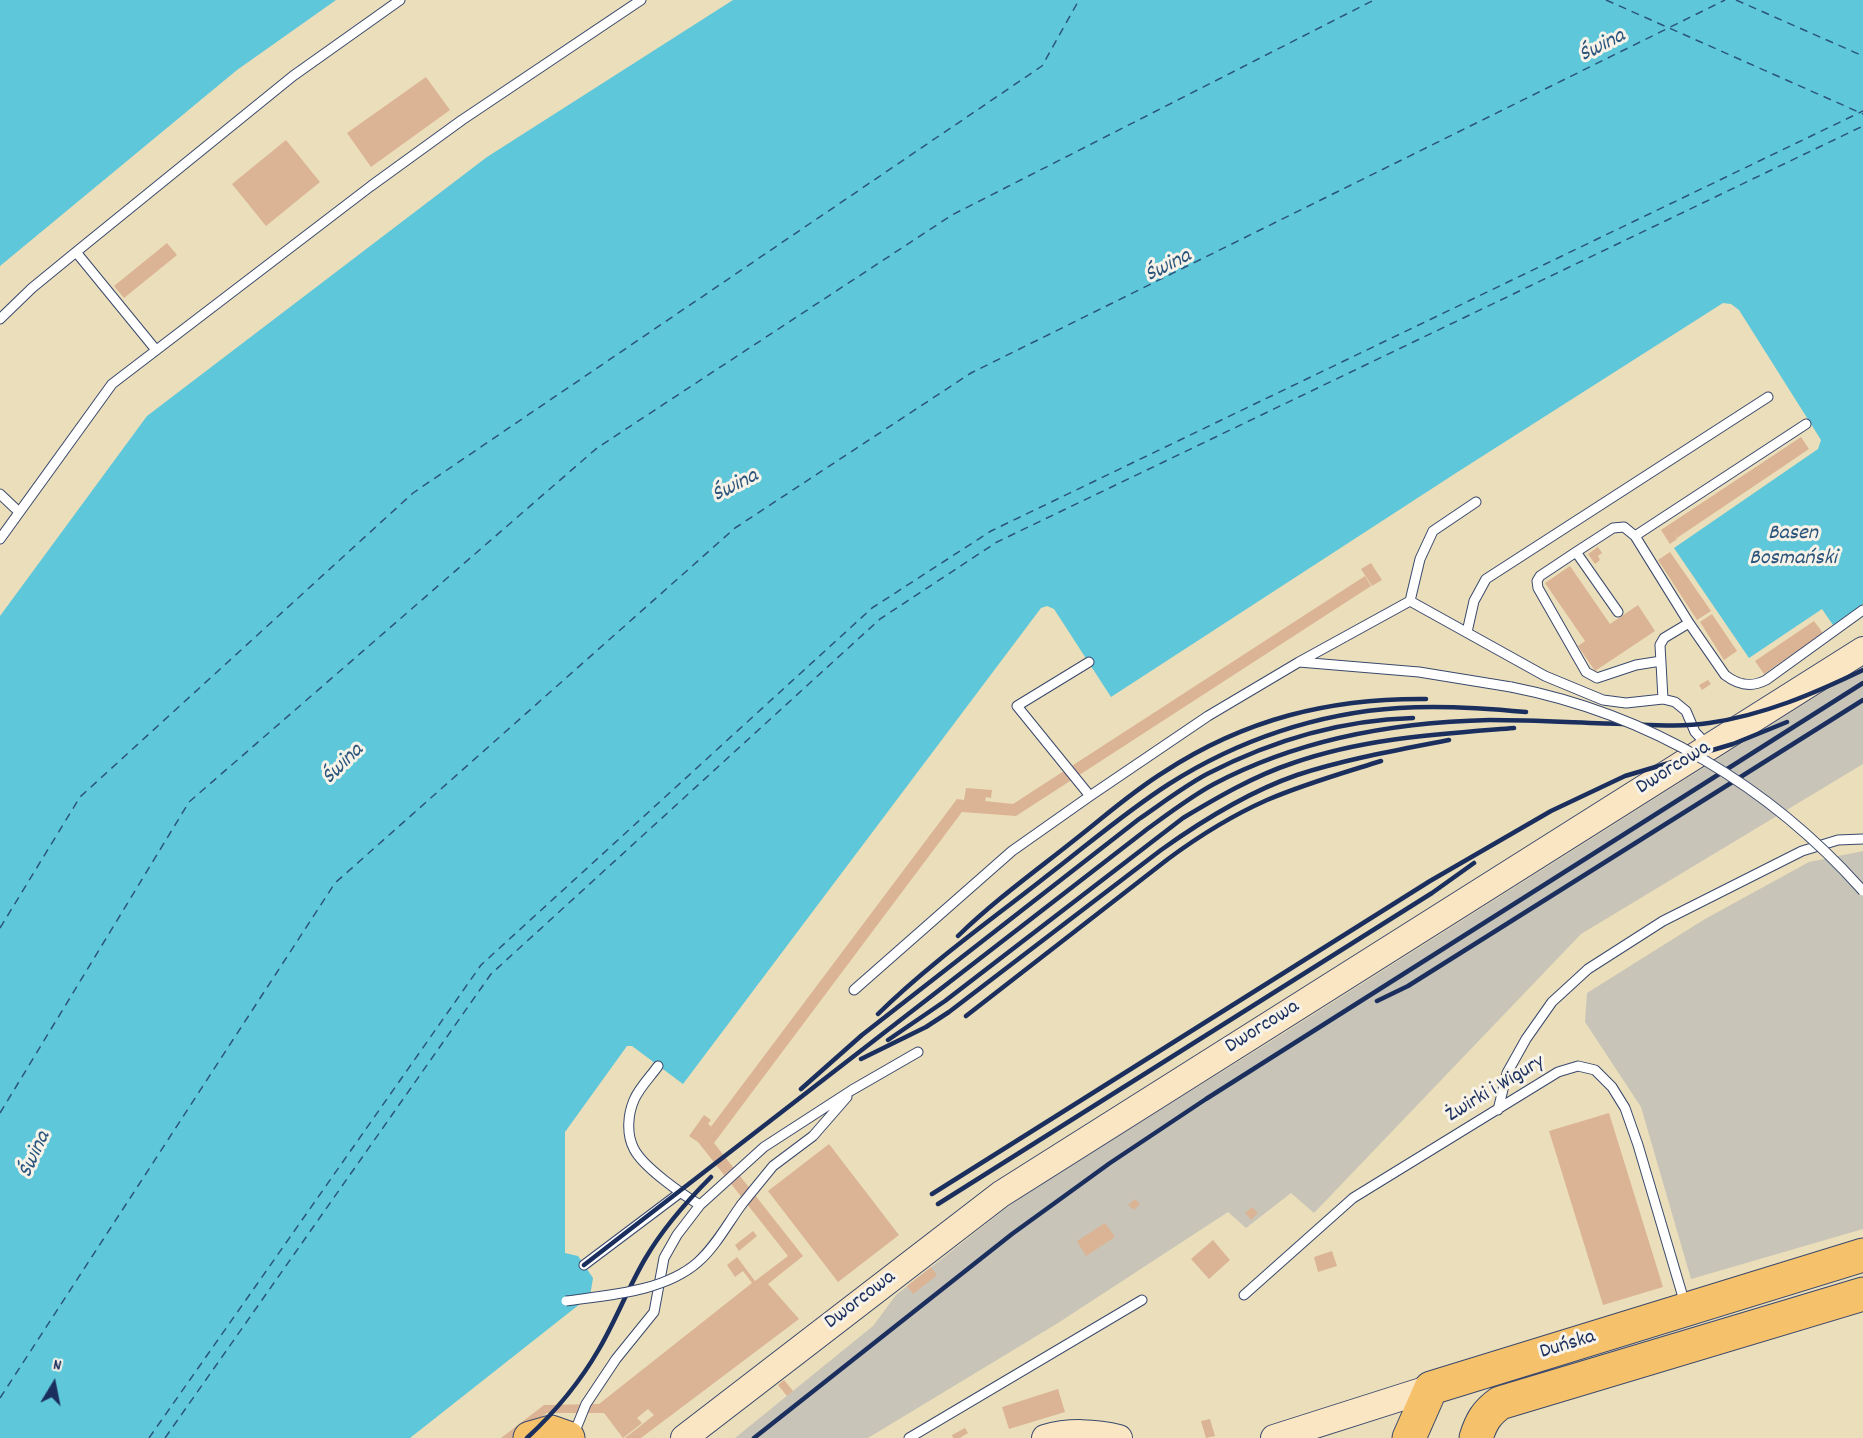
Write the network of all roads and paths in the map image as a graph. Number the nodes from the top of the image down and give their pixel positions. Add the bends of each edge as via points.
1 (400, 0) edge
2 (641, 0) edge
3 (76, 252) junction
4 (0, 319) edge
5 (156, 350) junction
6 (1768, 398) dead end
7 (1806, 424) dead end
8 (0, 494) edge
9 (1476, 502) dead end
10 (20, 512) junction
11 (1635, 536) junction
12 (0, 540) edge
13 (1576, 552) junction
14 (1410, 601) junction
15 (1863, 610) edge
16 (1618, 612) dead end
17 (1689, 623) junction
18 (1467, 632) junction
19 (1863, 650) edge
20 (1661, 661) junction
21 (1089, 662) dead end
22 (1299, 662) junction
23 (1664, 699) junction
24 (1710, 747) junction
25 (1090, 796) junction
26 (1863, 839) edge
27 (1863, 891) edge
28 (854, 990) dead end
29 (918, 1052) dead end
30 (658, 1066) dead end
31 (852, 1090) junction
32 (1498, 1110) junction
33 (681, 1192) junction
34 (700, 1205) junction
35 (1863, 1256) edge
36 (584, 1265) dead end
37 (1863, 1294) edge
38 (1244, 1295) dead end
39 (1142, 1300) dead end
40 (566, 1301) dead end
41 (1687, 1309) junction
42 (1431, 1388) junction
43 (530, 1438) edge
44 (570, 1438) edge
45 (684, 1438) edge
46 (909, 1438) edge
47 (1046, 1438) edge
48 (1116, 1438) edge
49 (1274, 1438) edge
50 (1409, 1438) edge
51 (1476, 1438) edge

1 - 3 lane via 292,76
2 - 5 lane via 462,120
3 - 4 lane
3 - 5 lane
5 - 10 lane via 112,384
6 - 18 lane via 1486,579 1474,601
7 - 11 lane
8 - 10 lane
9 - 14 lane via 1433,531 1420,559
10 - 12 lane
11 - 13 lane via 1624,528 1613,528
11 - 17 lane
13 - 16 lane
13 - 20 lane via 1537,581 1586,672 1597,678
14 - 18 lane
14 - 22 lane
15 - 17 lane via 1766,680 1751,685 1733,682 1725,675
17 - 20 lane via 1664,638 1660,645
18 - 23 lane via 1545,676 1603,700 1626,703
19 - 24 street, Dworcowa
20 - 23 lane
21 - 25 lane via 1017,706
22 - 25 lane via 1208,716
22 - 27 lane, bridge via 1419,672 1511,687 1568,700 1623,719 1706,761 1756,793 1805,831
23 - 24 lane via 1676,702 1686,711 1695,732
24 - 45 street, Dworcowa via 1001,1194
25 - 28 lane via 1011,851
26 - 32 lane via 1838,840 1802,851 1663,921 1588,969 1552,1002 1526,1039 1508,1073
29 - 31 lane
30 - 33 lane via 635,1099 628,1126 634,1149
31 - 34 lane via 764,1147
31 - 40 lane, bridge via 823,1127 773,1166 697,1263 641,1290
32 - 38 lane, Żwirki i Wigury via 1353,1198
32 - 41 lane, Żwirki i Wigury via 1558,1072 1578,1066 1595,1070 1612,1087 1625,1108 1638,1145
33 - 34 lane
33 - 36 lane
34 - 44 lane via 664,1258 654,1312 586,1404
35 - 41 highway, Duńska
37 - 51 highway via 1500,1403 1482,1421
39 - 46 lane
41 - 42 highway, Duńska
42 - 49 street, Duńska
42 - 50 highway
43 - 44 highway via 550,1432
47 - 48 street via 1081,1434

